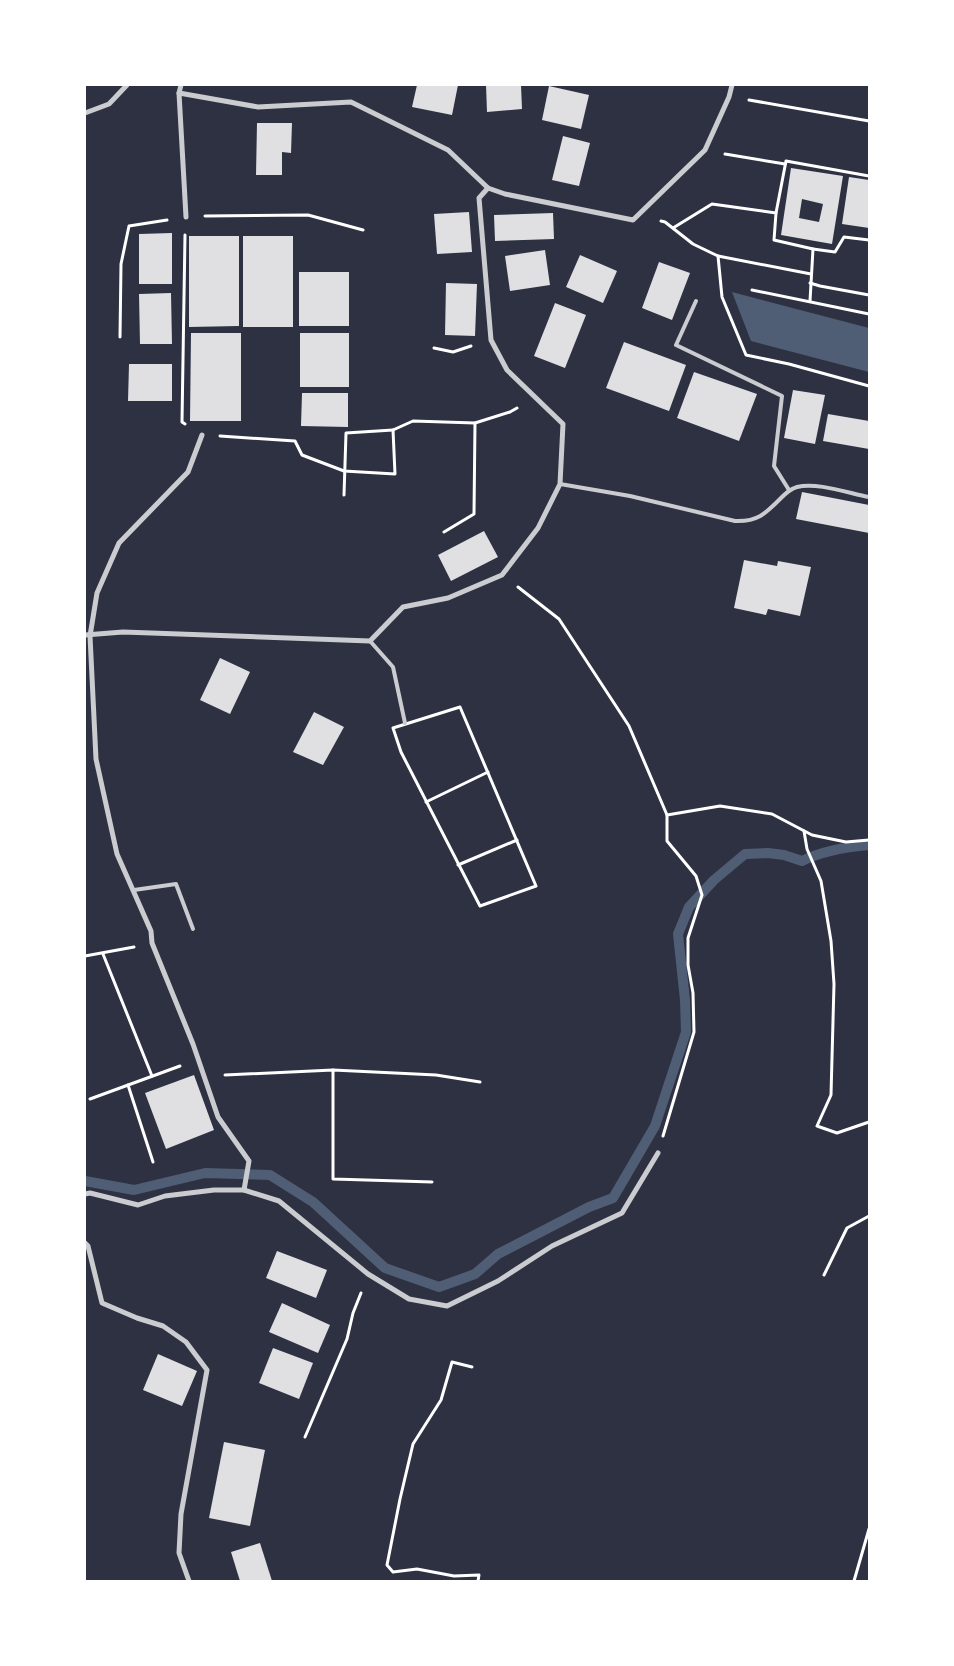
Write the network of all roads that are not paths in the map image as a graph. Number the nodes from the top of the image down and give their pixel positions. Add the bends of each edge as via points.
1 (127, 85) edge
2 (181, 85) edge
3 (732, 85) edge
4 (180, 93) junction
5 (85, 113) edge
6 (488, 188) junction
7 (186, 217) road end
8 (696, 301) dead end
9 (202, 435) road end
10 (560, 484) junction
11 (789, 490) junction
12 (869, 497) edge
13 (87, 635) edge
14 (370, 641) junction
15 (405, 723) road end
16 (134, 890) junction
17 (193, 929) dead end
18 (658, 1153) road end
19 (244, 1190) junction
20 (85, 1194) edge
21 (85, 1243) edge
22 (189, 1581) edge

1 - 5 street via 109,104
2 - 4 street
3 - 6 street via 705,150 633,220
4 - 6 street via 258,107 351,102 448,150
4 - 7 street
6 - 10 street via 479,198 491,340 507,370 563,424
8 - 11 lane via 676,345 782,396 774,466
9 - 13 street via 188,472 119,542 98,593
10 - 11 lane via 747,522 765,514
10 - 14 street via 538,528 502,575 448,598 403,607
11 - 12 lane via 811,485
13 - 14 street via 123,632
13 - 16 street via 96,759 117,854
14 - 15 lane via 393,668
16 - 17 lane via 176,884
16 - 19 street via 218,1117 249,1161
18 - 19 street via 622,1213 552,1246 498,1281 447,1306 409,1299 368,1274 279,1201
19 - 20 street via 165,1196 138,1205
21 - 22 street via 102,1303 164,1326 186,1342 207,1370 181,1514 179,1553

